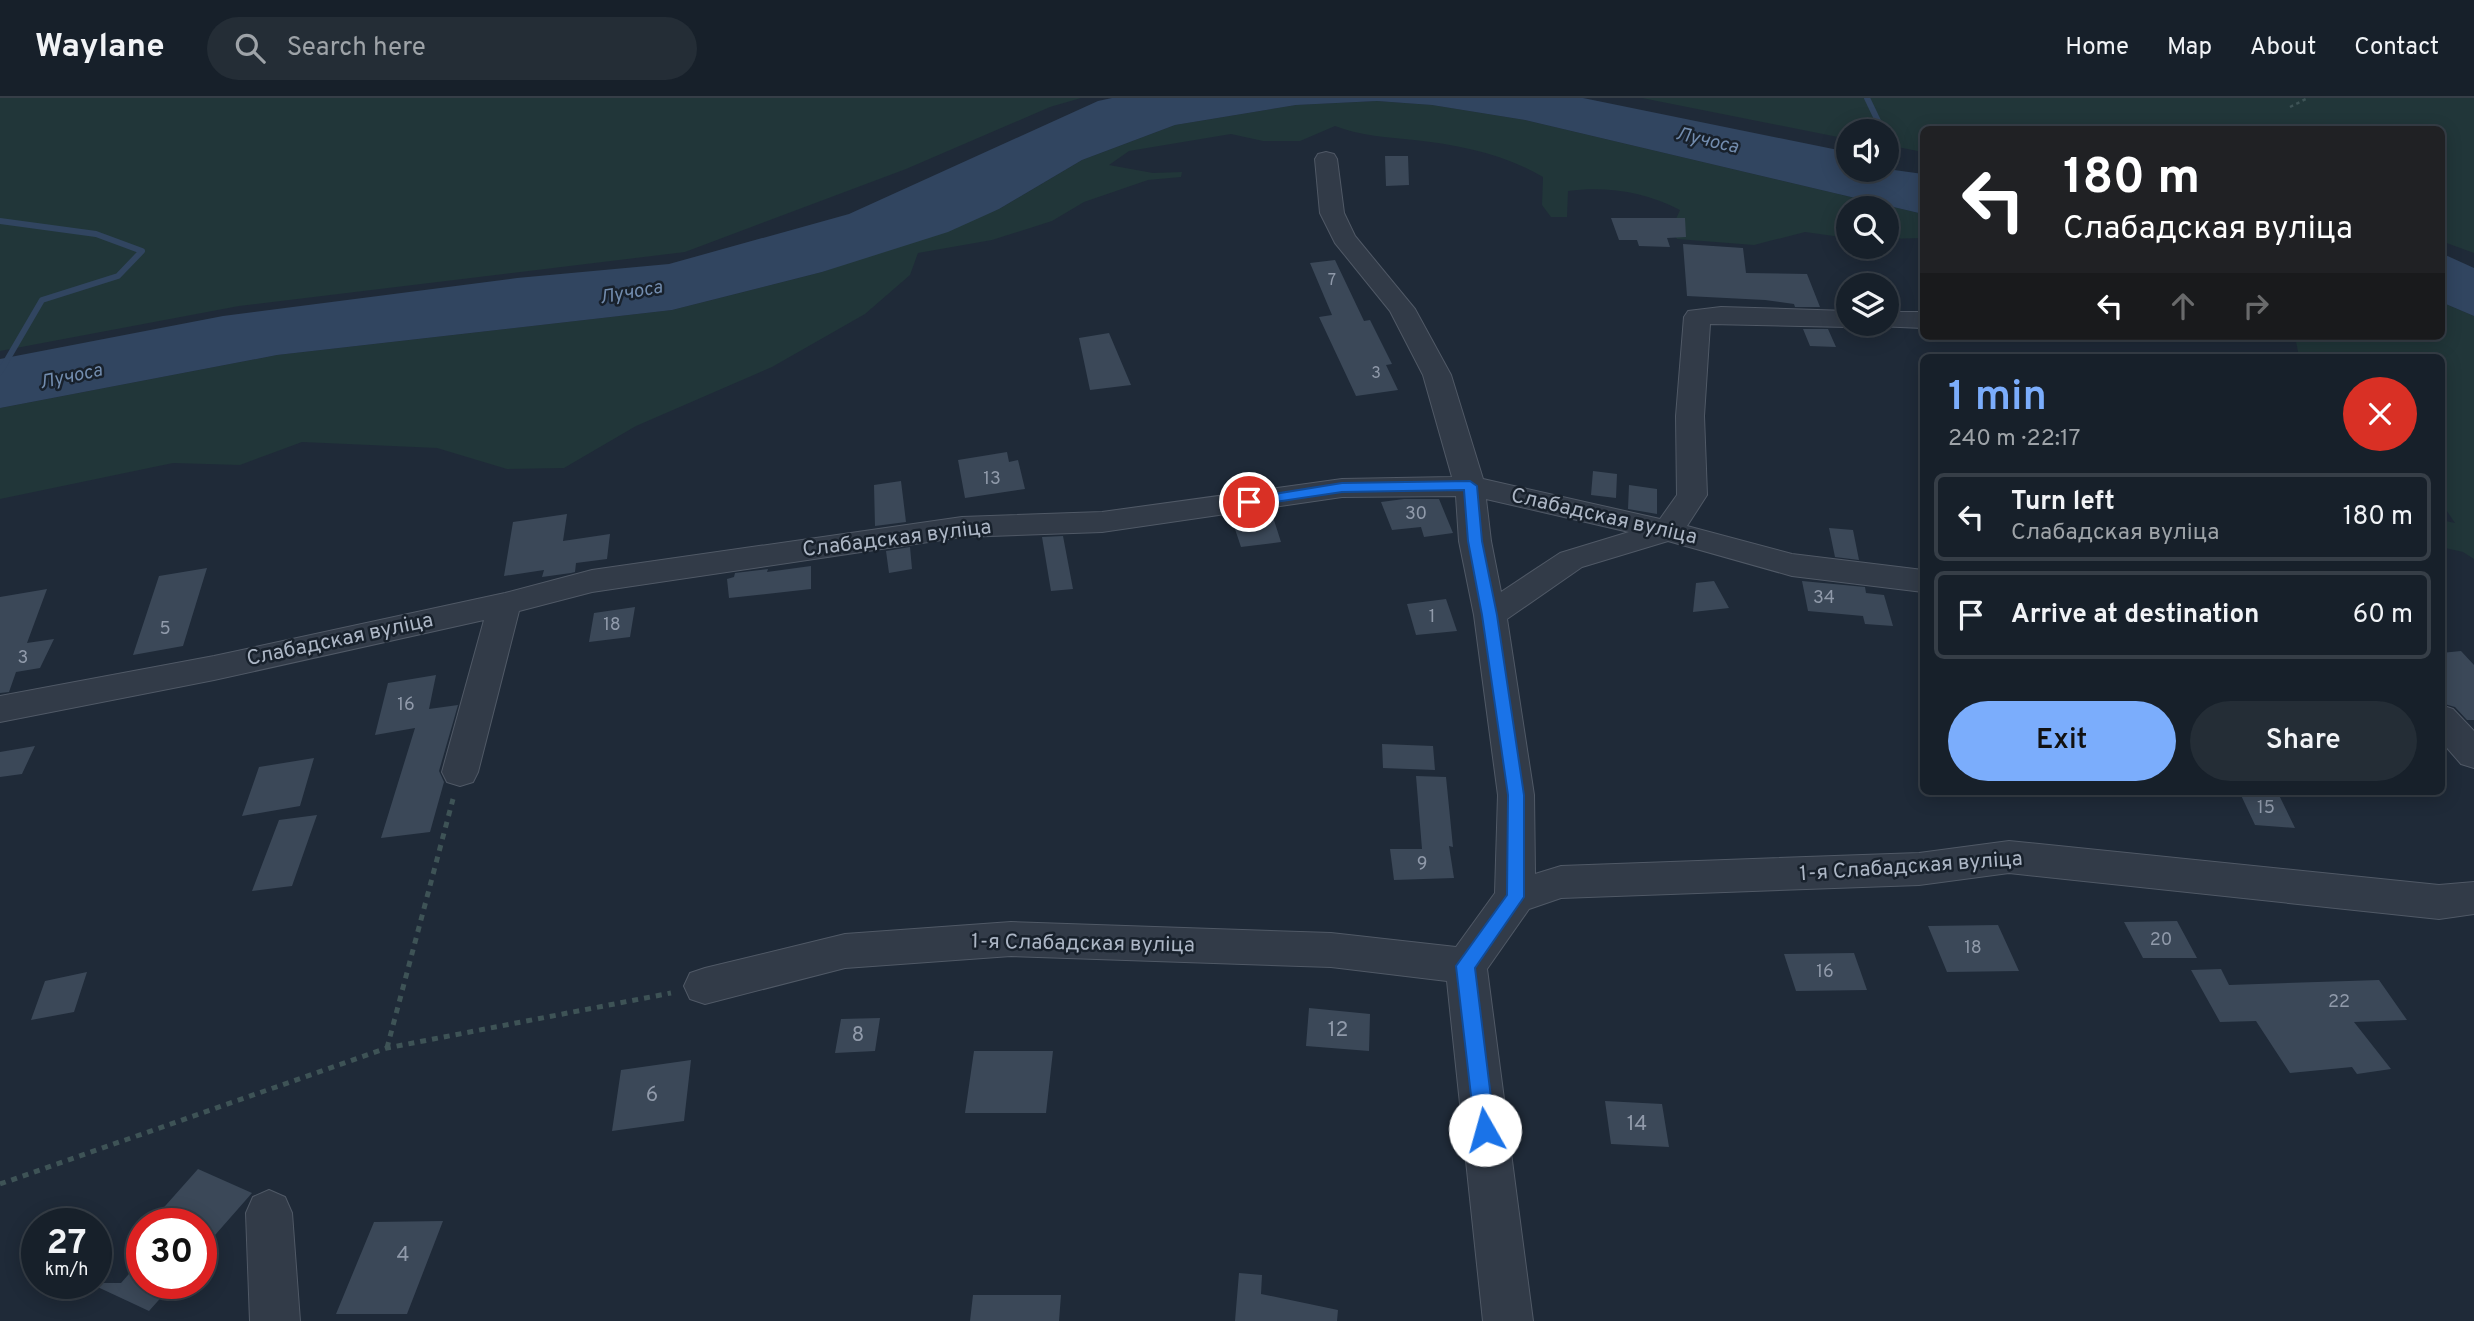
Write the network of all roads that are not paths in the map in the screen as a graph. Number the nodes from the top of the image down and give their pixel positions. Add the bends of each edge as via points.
1 (1326, 159) dead end
2 (1836, 319) edge
3 (1899, 320) edge
4 (1920, 320) edge
5 (1470, 486) junction
6 (1668, 531) junction
7 (1920, 581) edge
8 (505, 604) junction
9 (1490, 615) junction
10 (0, 709) edge
11 (2445, 722) edge
12 (2474, 754) edge
13 (460, 772) road end
14 (1516, 897) junction
15 (2474, 898) edge
16 (1465, 966) junction
17 (705, 986) road end
18 (270, 1213) dead end
19 (275, 1321) edge
20 (1508, 1321) edge

1 - 5 street via 1332,213 1344,238 1402,309 1437,375
2 - 6 street via 1697,317 1690,416 1692,495
3 - 4 street
5 - 6 street, Слабадская вуліца
5 - 8 street, Слабадская вуліца via 1342,488 1102,522 962,527 592,581
5 - 9 street
6 - 7 street, Слабадская вуліца via 1792,565
6 - 9 street via 1571,560
8 - 10 street, Слабадская вуліца
8 - 13 street
9 - 14 street via 1516,795
11 - 12 street
14 - 15 street, 1-я Слабадская вуліца via 1561,882 1919,869 2009,857 2439,902
14 - 16 street
16 - 17 street, 1-я Слабадская вуліца via 1331,950 1011,939 845,951
16 - 20 street
18 - 19 street

